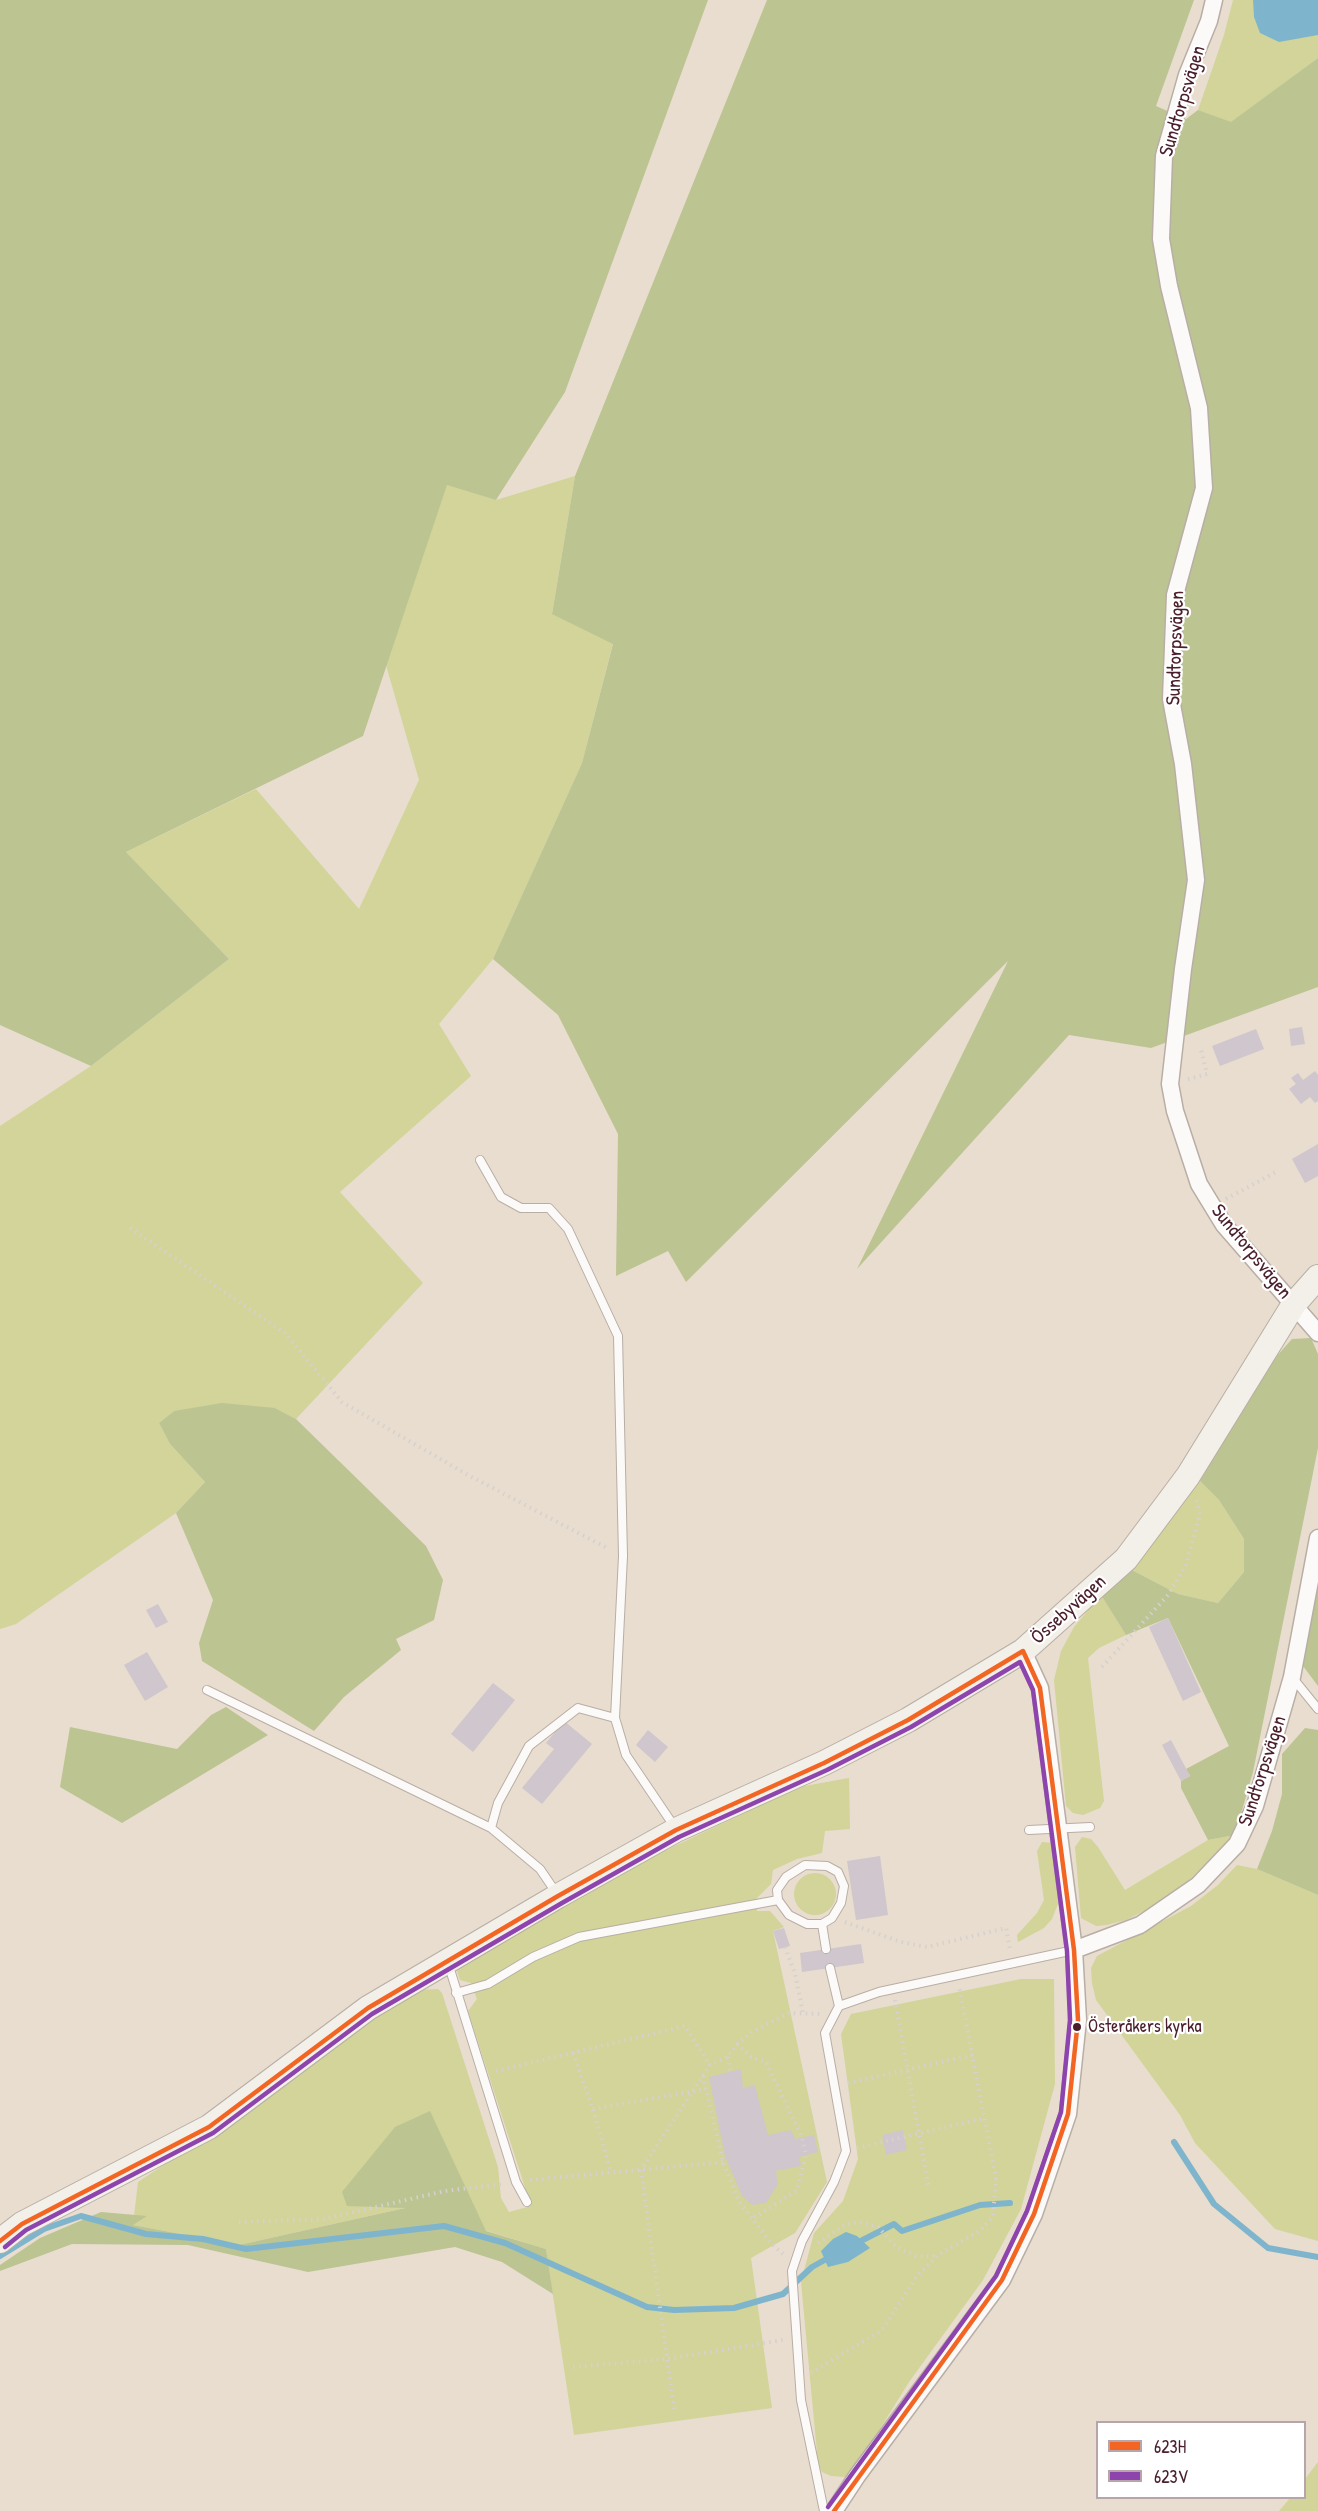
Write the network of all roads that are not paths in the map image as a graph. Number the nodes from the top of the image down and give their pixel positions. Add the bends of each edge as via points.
1 (1214, 0) edge
2 (480, 1160) dead end
3 (1318, 1277) edge
4 (1294, 1304) junction
5 (1318, 1333) edge
6 (1318, 1538) edge
7 (1023, 1651) junction
8 (1292, 1677) junction
9 (207, 1690) dead end
10 (1318, 1709) edge
11 (615, 1718) junction
12 (1090, 1827) dead end
13 (491, 1828) junction
14 (1058, 1828) junction
15 (676, 1830) junction
16 (1029, 1830) dead end
17 (558, 1896) junction
18 (778, 1900) junction
19 (822, 1924) junction
20 (826, 1949) dead end
21 (1074, 1950) junction
22 (448, 1962) junction
23 (830, 1968) dead end
24 (456, 1993) junction
25 (836, 2010) junction
26 (527, 2202) dead end
27 (0, 2241) edge
28 (824, 2511) edge
29 (834, 2511) edge

1 - 4 street, Sundtorpsvägen via 1164,156 1161,239 1199,408 1204,488 1174,595 1171,699 1196,880 1170,1084 1199,1184 1224,1225
2 - 11 lane via 501,1197 521,1208 549,1208 568,1229 618,1336 622,1556
3 - 4 street, Össebyvägen
4 - 5 street, Sundtorpsvägen
4 - 7 street, Össebyvägen via 1188,1476 1126,1559
6 - 8 street, Sundtorpsvägen
7 - 14 street via 1040,1689
7 - 15 street, Össebyvägen via 908,1720
8 - 10 lane
8 - 21 street, Sundtorpsvägen via 1255,1806 1238,1844 1198,1886 1150,1919
9 - 13 lane
11 - 13 lane via 578,1708 529,1746 498,1803
11 - 15 lane via 626,1755
12 - 14 lane
13 - 17 lane via 540,1869
14 - 16 lane
14 - 21 street
15 - 17 street, Össebyvägen
17 - 22 street, Össebyvägen
18 - 19 lane via 789,1915 807,1924
18 - 19 lane via 777,1890 786,1877 805,1865 827,1866 838,1872 844,1886 841,1903 832,1918
18 - 24 lane via 579,1937 533,1957 488,1984
19 - 20 lane
21 - 25 lane via 893,1988
21 - 29 street via 1078,2020 1068,2114 1034,2214 1002,2280
22 - 24 lane
22 - 27 street, Össebyvägen via 368,2008 209,2127 22,2224
23 - 25 lane
24 - 26 lane via 516,2182
25 - 28 lane via 825,2033 846,2151 802,2241 792,2271 798,2376

